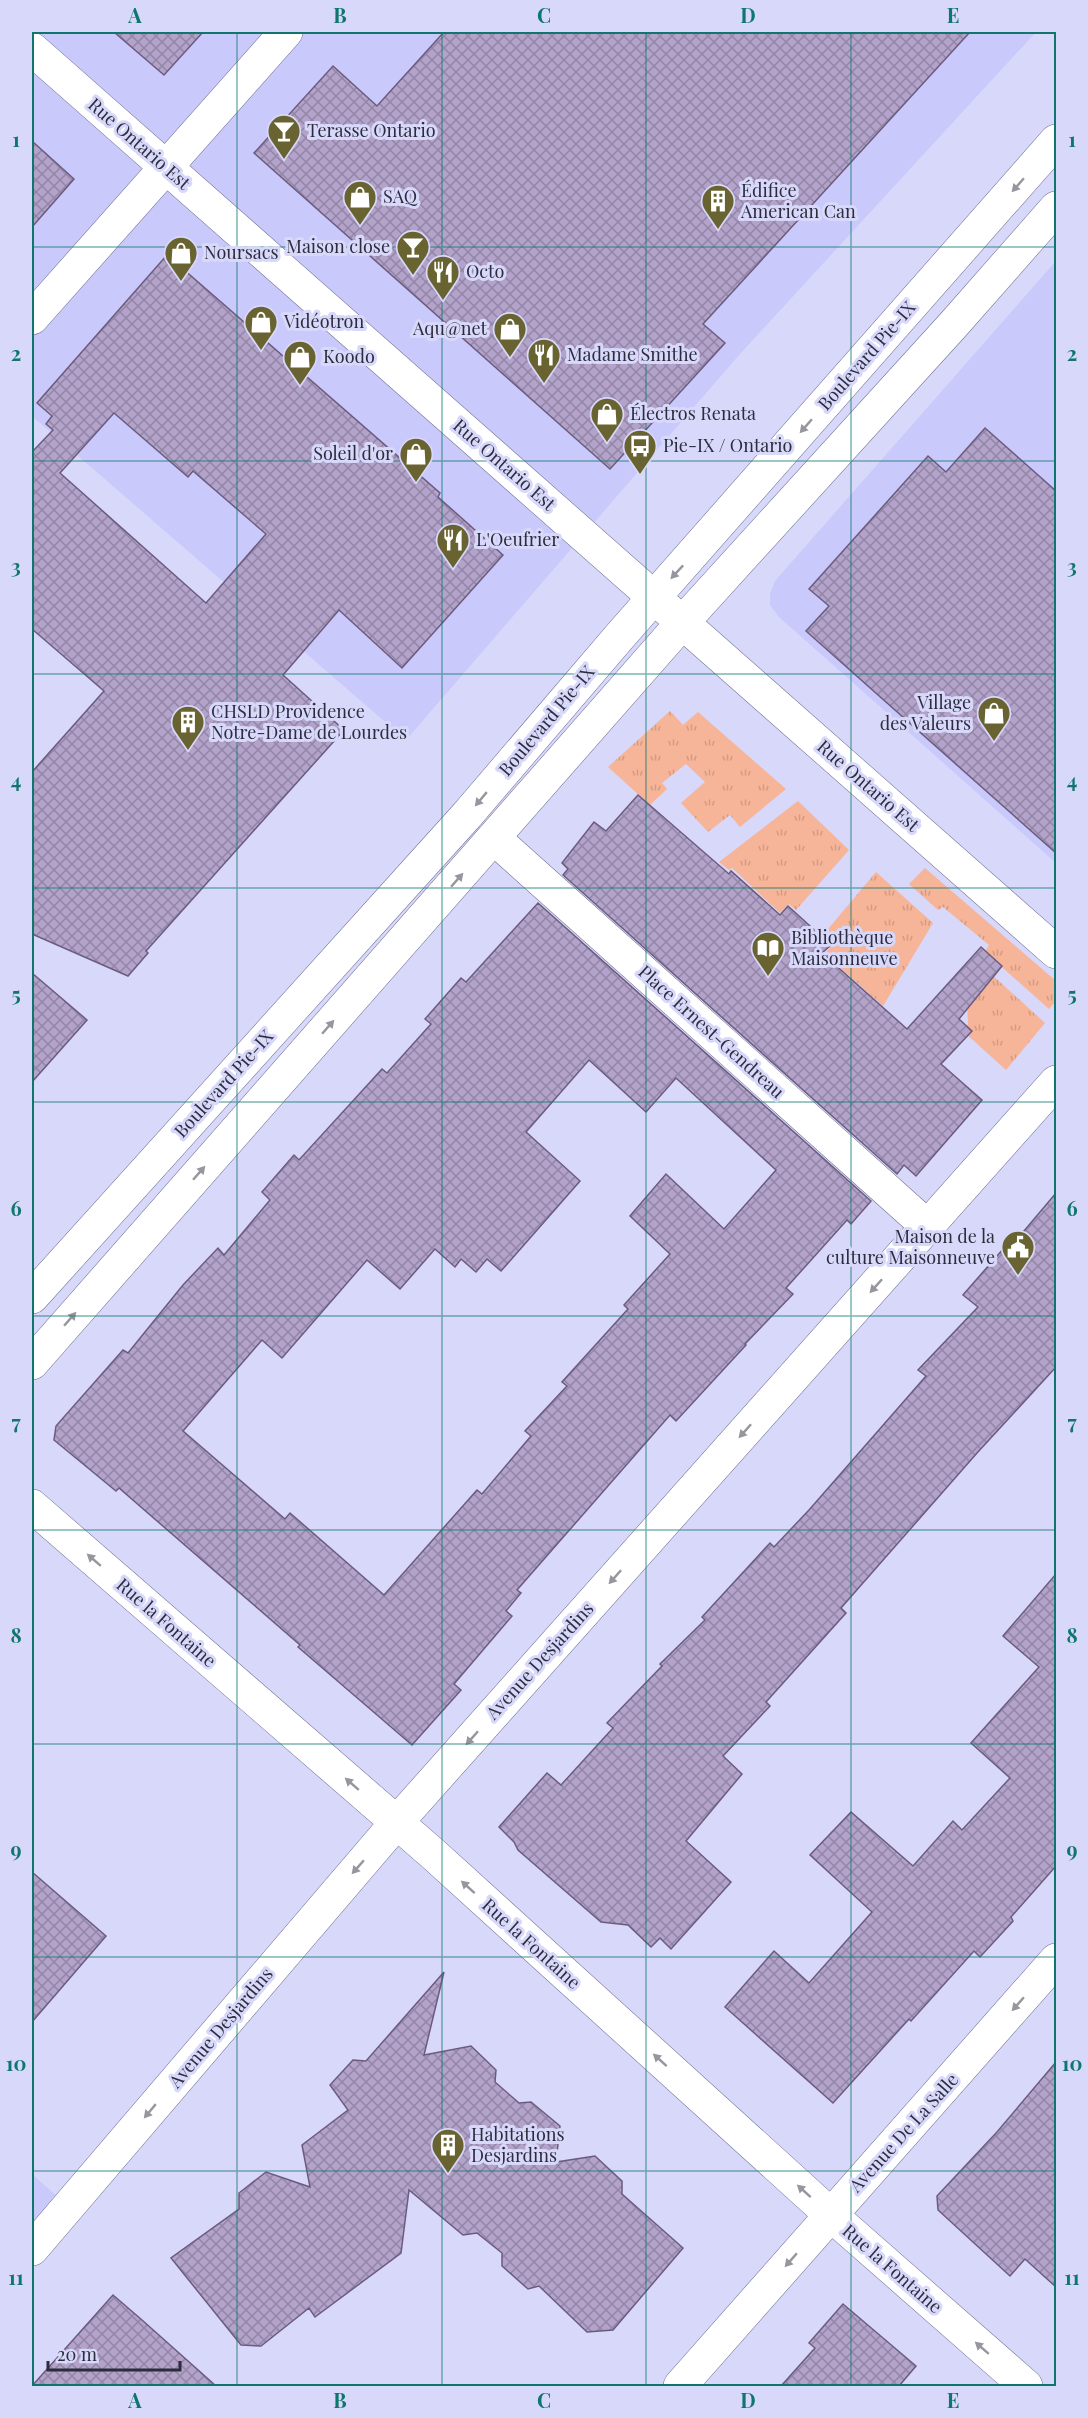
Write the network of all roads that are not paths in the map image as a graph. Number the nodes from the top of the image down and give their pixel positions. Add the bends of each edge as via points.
1 (286, 32) edge
2 (32, 49) edge
3 (1056, 141) edge
4 (165, 167) junction
5 (1056, 208) edge
6 (32, 318) edge
7 (653, 598) junction
8 (682, 623) junction
9 (494, 838) junction
10 (1056, 952) edge
11 (1056, 1082) edge
12 (928, 1227) junction
13 (32, 1297) edge
14 (32, 1363) edge
15 (32, 1506) edge
16 (397, 1822) junction
17 (1056, 1960) edge
18 (831, 2215) junction
19 (32, 2249) edge
20 (680, 2386) edge
21 (1026, 2386) edge

1 - 4 main road
2 - 4 main road, Rue Ontario Est
3 -> 7 main road, Boulevard Pie-IX
4 - 6 main road
4 - 7 main road, Rue Ontario Est
5 - 8 main road, Boulevard Pie-IX
7 - 8 main road, Rue Ontario Est
7 -> 13 main road, Boulevard Pie-IX via 467,815
8 - 9 main road, Boulevard Pie-IX
8 - 10 main road, Rue Ontario Est
9 - 12 main road, Place Ernest-Gendreau
14 -> 9 main road, Boulevard Pie-IX
11 - 12 main road, Avenue Desjardins
12 -> 16 main road, Avenue Desjardins
16 -> 15 main road, Rue la Fontaine
18 -> 16 main road, Rue la Fontaine
16 -> 19 main road, Avenue Desjardins
17 -> 18 main road, Avenue De La Salle
18 -> 20 main road, Avenue De La Salle
21 -> 18 main road, Rue la Fontaine

